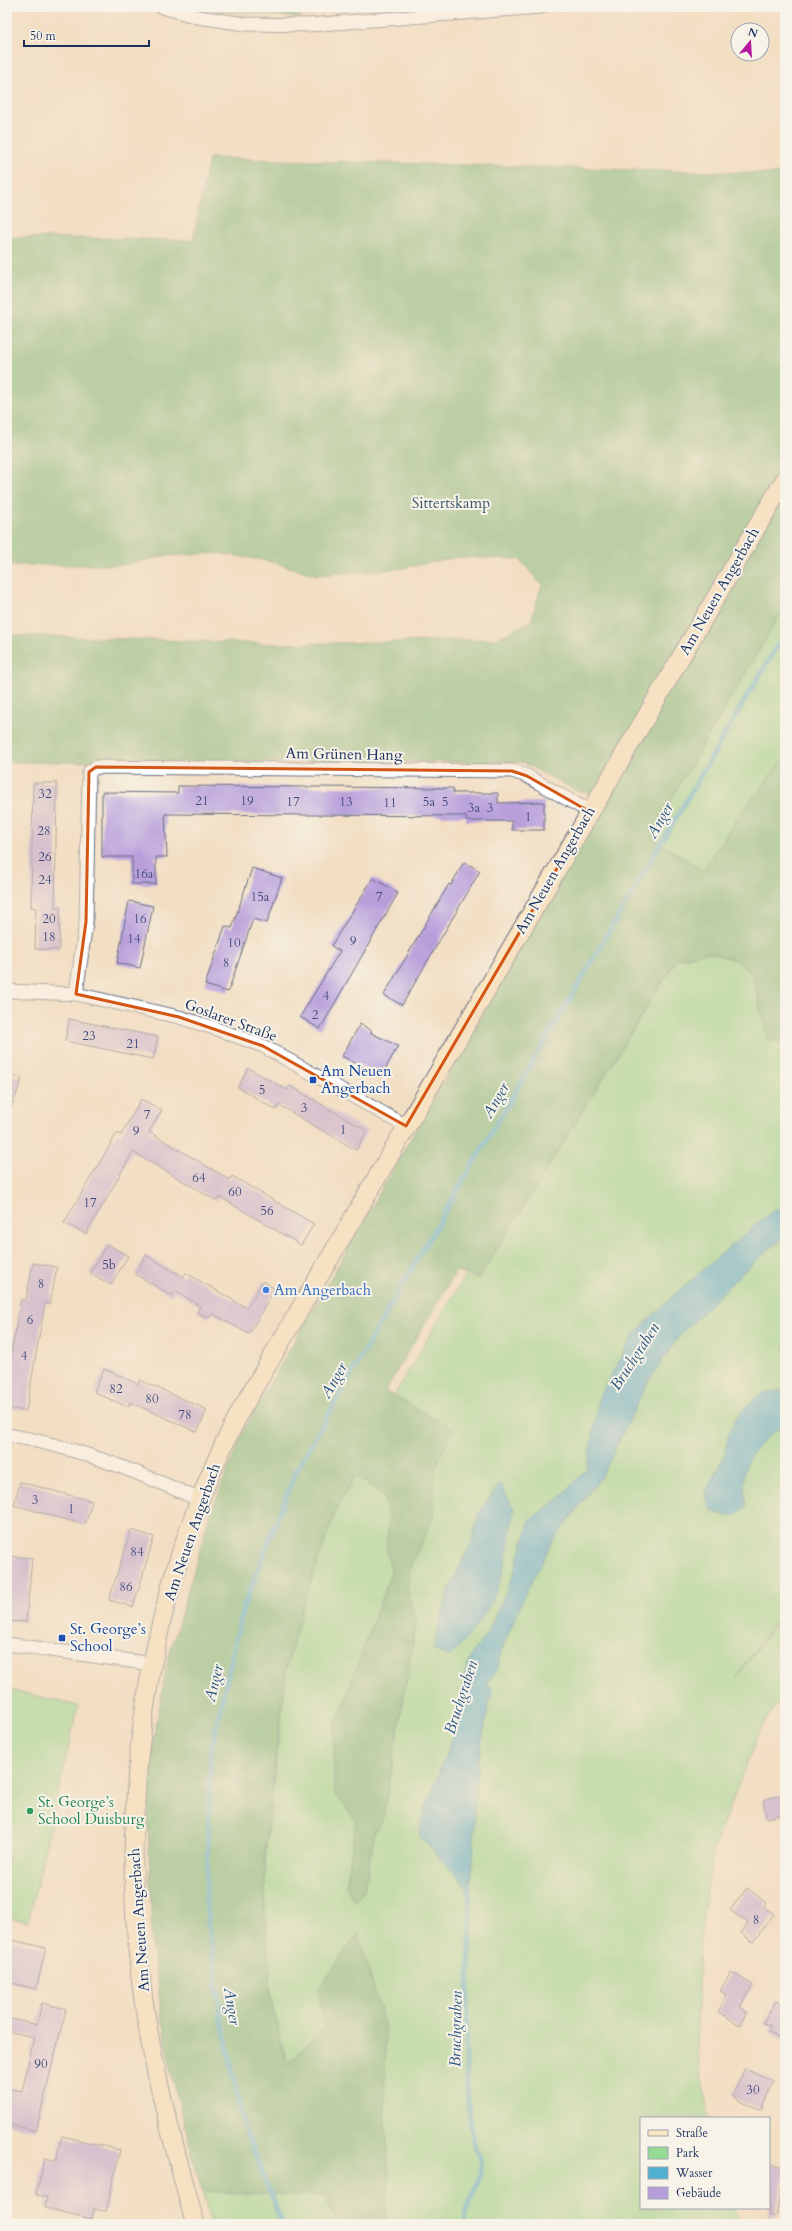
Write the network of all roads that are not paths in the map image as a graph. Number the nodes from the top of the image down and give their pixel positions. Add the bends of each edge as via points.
1 (162, 7) edge
2 (541, 7) edge
3 (785, 479) edge
4 (590, 812) junction
5 (7, 991) edge
6 (76, 994) junction
7 (406, 1126) junction
8 (7, 1435) edge
9 (200, 1500) junction
10 (7, 1644) edge
11 (152, 1664) junction
12 (195, 2224) edge

1 - 2 street via 198,17 245,24 308,25
3 - 4 street, Am Neuen Angerbach
4 - 6 street, Am Grünen Hang via 527,776 512,771 96,767 89,772 86,922
4 - 7 street, Am Neuen Angerbach
5 - 6 street, Goslarer Straße
6 - 7 street, Goslarer Straße via 179,1017 263,1046
7 - 9 street, Am Neuen Angerbach via 240,1410
8 - 9 street via 99,1458 134,1470
9 - 11 street, Am Neuen Angerbach via 172,1588
10 - 11 street
11 - 12 street, Am Neuen Angerbach via 139,1759 133,1830 133,1872 140,1965 154,2060

